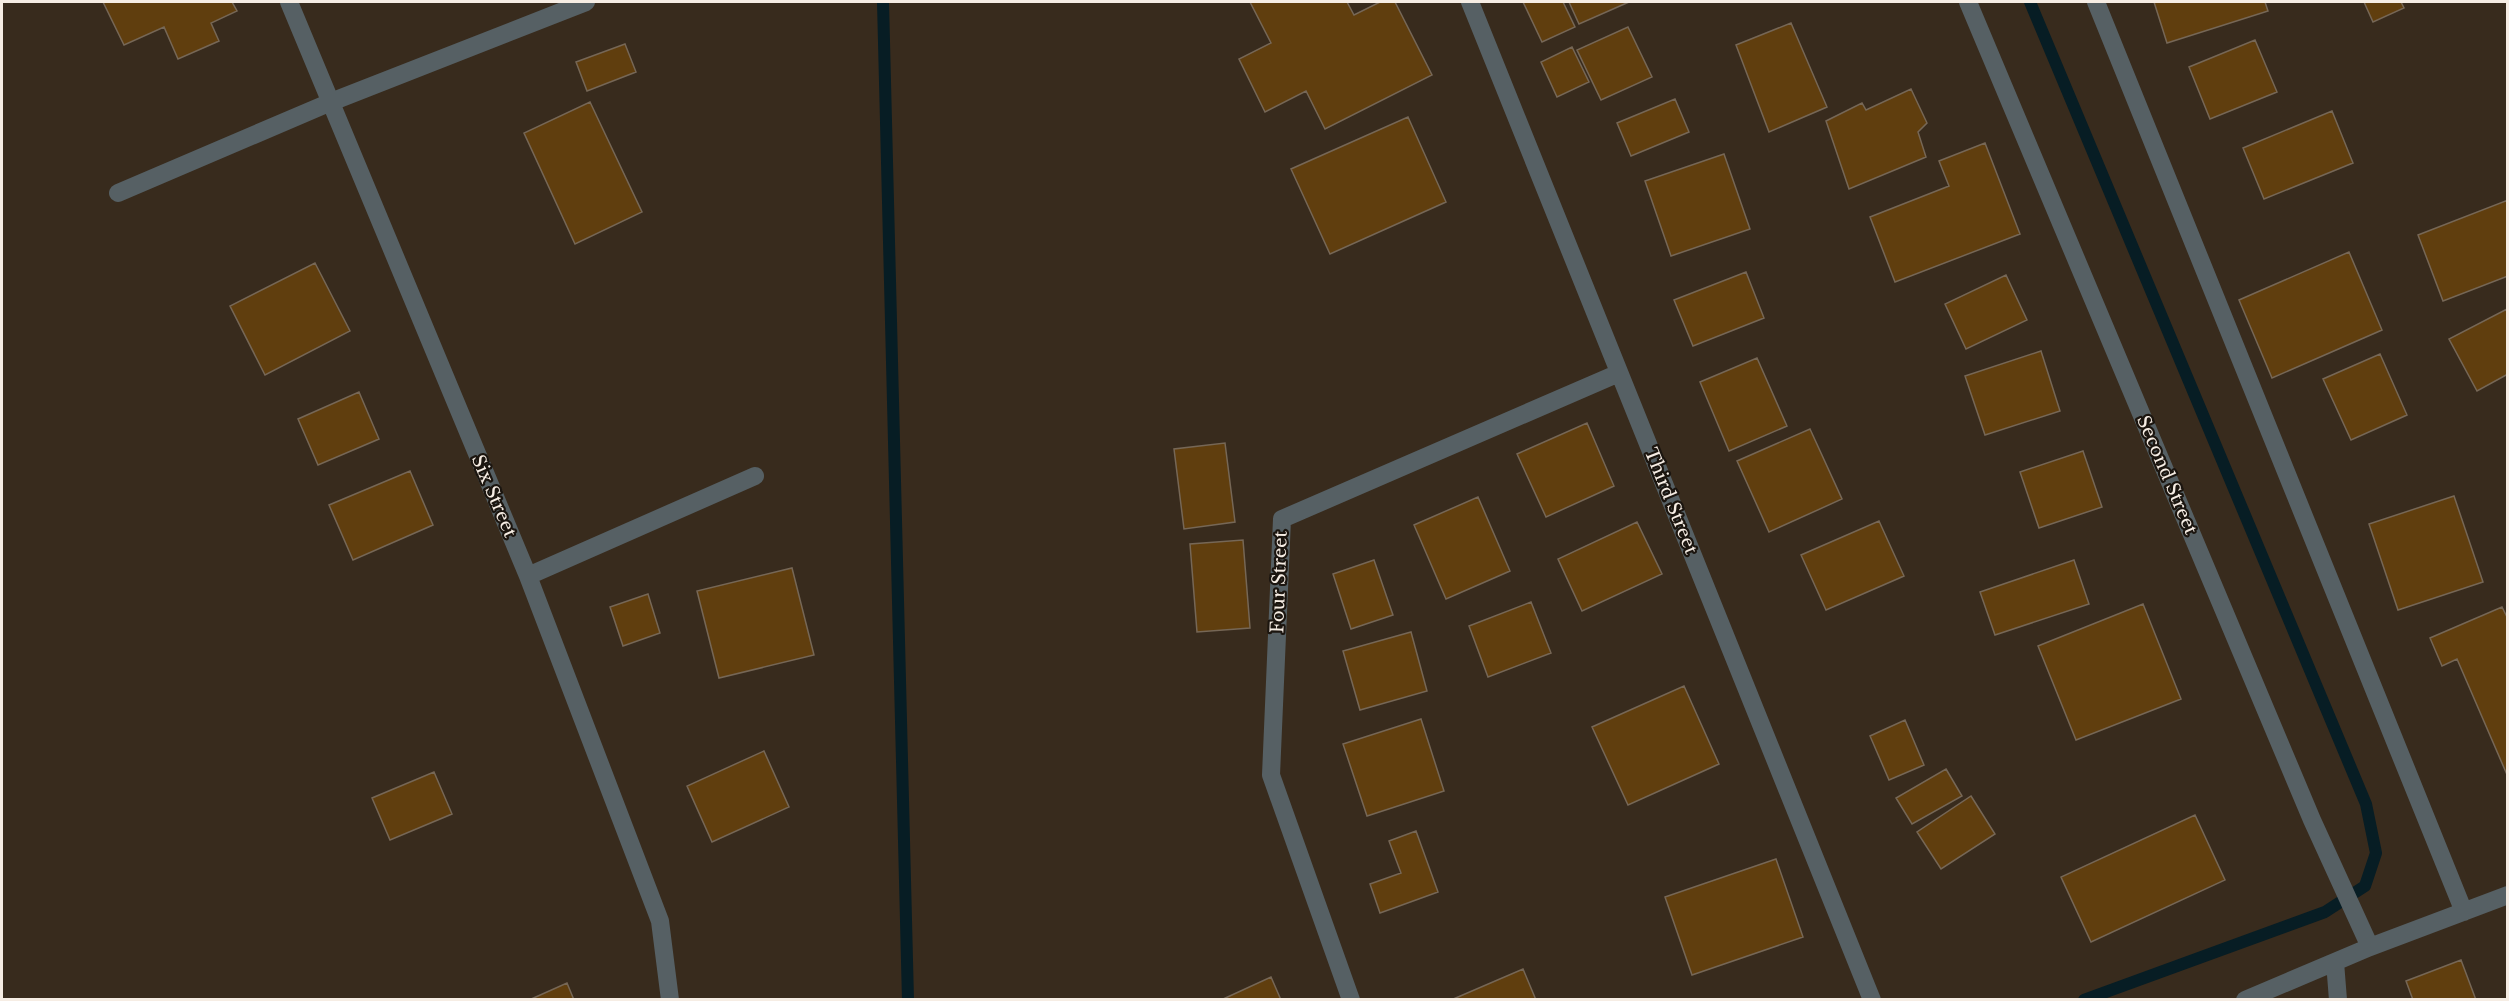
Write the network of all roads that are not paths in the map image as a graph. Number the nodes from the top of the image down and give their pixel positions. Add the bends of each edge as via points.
1 (289, 2) edge
2 (586, 2) edge
3 (1470, 2) edge
4 (1968, 2) edge
5 (2096, 2) edge
6 (331, 102) junction
7 (118, 193) dead end
8 (1620, 374) junction
9 (755, 476) dead end
10 (528, 576) junction
11 (2508, 895) edge
12 (2464, 912) junction
13 (2370, 947) junction
14 (2335, 962) junction
15 (670, 999) edge
16 (1351, 999) edge
17 (1872, 999) edge
18 (2245, 999) edge
19 (2338, 999) edge

1 - 6 street, Six Street
2 - 6 street
3 - 8 street, Third Street
4 - 13 street, Second Street via 2312,820
5 - 12 street
6 - 7 street
6 - 10 street, Six Street
8 - 16 street, Four Street via 1282,519 1271,775
8 - 17 street, Third Street
9 - 10 street
10 - 15 street, Six Street via 660,921
11 - 12 street
12 - 13 street
13 - 14 street
14 - 18 street
14 - 19 street

